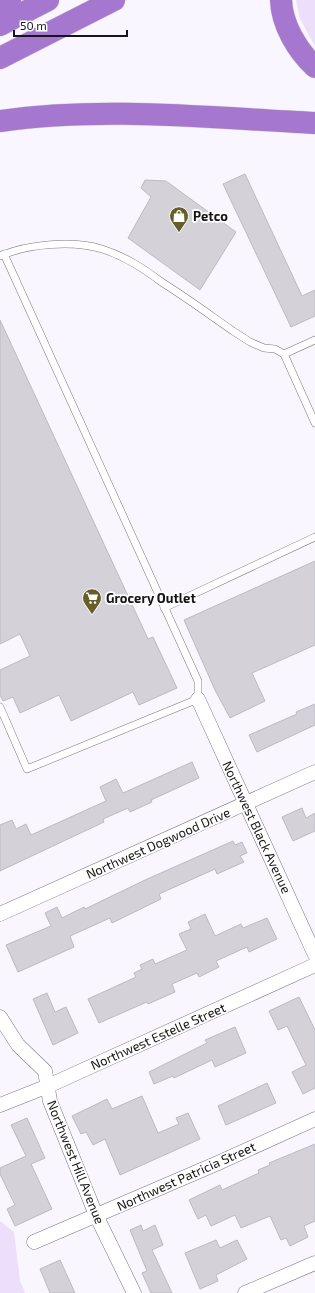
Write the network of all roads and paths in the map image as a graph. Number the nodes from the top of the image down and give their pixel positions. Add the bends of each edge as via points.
1 (10, 0) edge
2 (48, 0) edge
3 (114, 0) edge
4 (281, 0) edge
5 (0, 5) edge
6 (0, 25) edge
7 (0, 58) edge
8 (315, 67) edge
9 (0, 121) edge
10 (315, 123) edge
11 (2, 255) edge
12 (315, 340) edge
13 (284, 354) junction
14 (315, 422) edge
15 (315, 537) edge
16 (164, 608) junction
17 (198, 699) junction
18 (0, 707) edge
19 (315, 772) edge
20 (246, 804) junction
21 (0, 914) edge
22 (315, 955) edge
23 (315, 965) edge
24 (0, 1017) edge
25 (48, 1086) junction
26 (0, 1105) edge
27 (315, 1118) edge
28 (96, 1215) junction
29 (34, 1242) dead end
30 (315, 1263) edge
31 (134, 1293) edge
32 (245, 1293) edge

1 - 5 highway
2 - 6 highway
3 - 7 highway
4 - 8 highway via 288,31
9 - 10 highway via 72,114 151,114
11 - 13 lane via 45,245 101,249 131,261 250,342
11 - 16 lane
12 - 13 lane
13 - 14 lane
15 - 16 lane
16 - 17 lane via 198,681
17 - 18 lane via 27,769
17 - 20 street, Northwest Black Avenue
19 - 20 street, Northwest Dogwood Drive
20 - 21 street, Northwest Dogwood Drive
20 - 22 street, Northwest Black Avenue
23 - 25 street, Northwest Estelle Street
24 - 25 street, Northwest Hill Avenue via 18,1045 45,1071
25 - 26 street, Northwest Estelle Street
25 - 28 street, Northwest Hill Avenue via 50,1101
27 - 28 street, Northwest Patricia Street
28 - 29 street, Northwest Patricia Street
28 - 31 street, Northwest Hill Avenue
30 - 32 street

